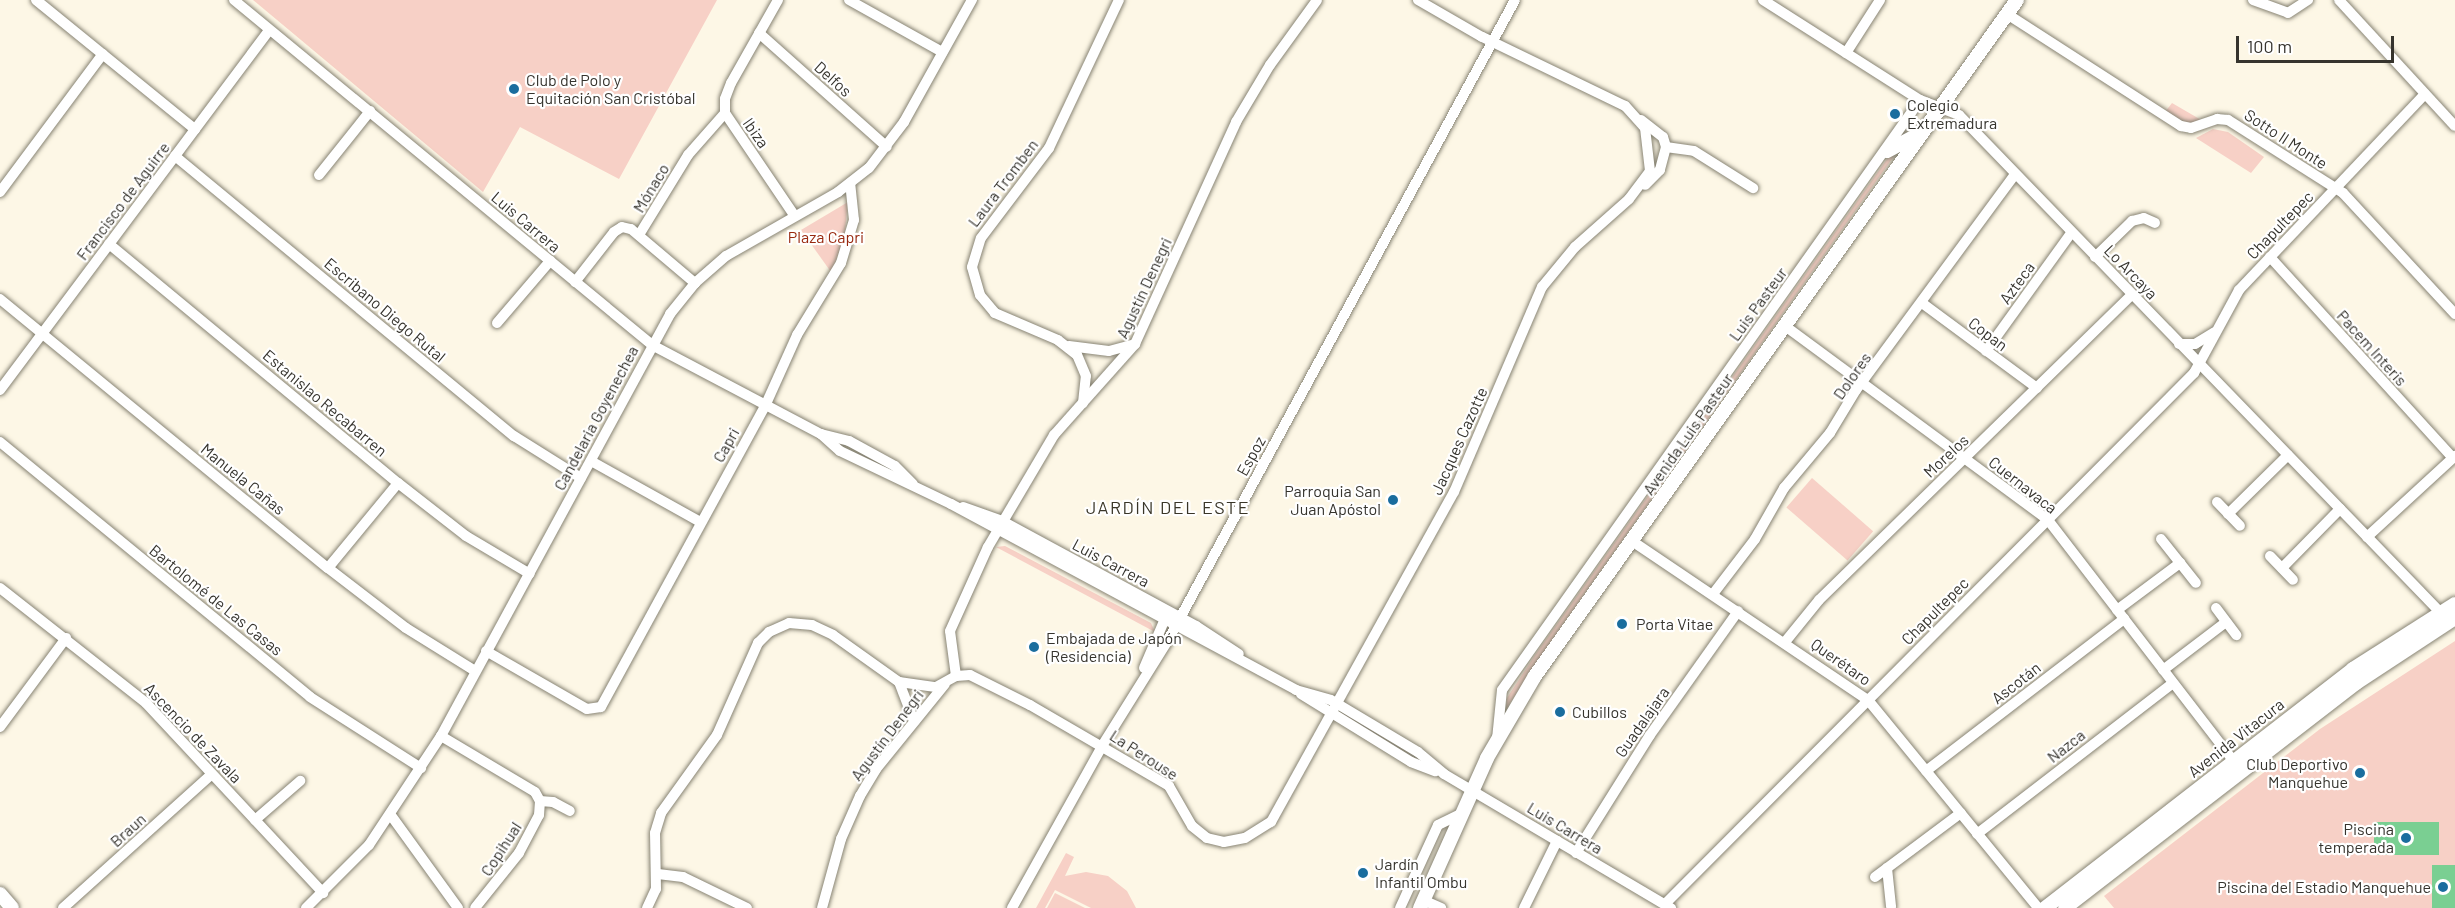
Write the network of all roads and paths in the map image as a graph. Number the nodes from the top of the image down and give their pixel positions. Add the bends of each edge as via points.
1 (36, 0) edge
2 (234, 0) edge
3 (778, 0) edge
4 (849, 0) edge
5 (972, 0) edge
6 (1119, 0) edge
7 (1317, 0) edge
8 (1418, 0) edge
9 (1515, 0) edge
10 (1522, 0) edge
11 (1763, 0) edge
12 (1880, 0) edge
13 (2017, 0) edge
14 (2253, 0) edge
15 (2308, 0) edge
16 (2339, 0) edge
17 (2007, 14) junction
18 (1509, 15) junction
19 (269, 30) junction
20 (759, 33) junction
21 (1494, 43) junction
22 (942, 52) junction
23 (1846, 53) junction
24 (103, 54) junction
25 (2425, 94) junction
26 (1920, 100) junction
27 (1942, 107) junction
28 (370, 111) junction
29 (725, 113) junction
30 (1639, 118) junction
31 (2453, 118) edge
32 (195, 129) junction
33 (1924, 131) junction
34 (887, 147) junction
35 (1666, 147) junction
36 (1887, 151) junction
37 (175, 156) junction
38 (2015, 174) junction
39 (319, 175) dead end
40 (850, 183) junction
41 (1753, 188) dead end
42 (2336, 189) junction
43 (0, 192) edge
44 (1629, 199) junction
45 (794, 215) junction
46 (2155, 223) dead end
47 (2072, 233) junction
48 (639, 235) junction
49 (109, 244) junction
50 (2095, 257) junction
51 (2270, 257) junction
52 (550, 261) junction
53 (575, 282) junction
54 (695, 283) junction
55 (2132, 295) junction
56 (0, 299) edge
57 (1922, 303) junction
58 (2455, 314) edge
59 (496, 323) dead end
60 (1785, 326) junction
61 (2215, 332) junction
62 (42, 334) junction
63 (1135, 344) junction
64 (2179, 344) junction
65 (652, 345) junction
66 (1066, 345) junction
67 (1986, 351) junction
68 (2201, 365) junction
69 (1862, 384) junction
70 (2037, 388) junction
71 (0, 390) edge
72 (1083, 403) junction
73 (765, 404) junction
74 (0, 442) edge
75 (2288, 455) junction
76 (2454, 457) edge
77 (1965, 460) junction
78 (591, 461) junction
79 (581, 478) junction
80 (398, 483) junction
81 (2217, 502) dead end
82 (2340, 509) junction
83 (2228, 514) junction
84 (2048, 520) junction
85 (700, 522) junction
86 (1000, 526) junction
87 (2240, 526) dead end
88 (2367, 537) junction
89 (2160, 539) dead end
90 (1632, 541) junction
91 (2270, 556) dead end
92 (2180, 563) junction
93 (328, 568) junction
94 (2282, 568) junction
95 (530, 574) junction
96 (2293, 580) dead end
97 (2196, 583) dead end
98 (0, 588) edge
99 (1713, 594) junction
100 (2455, 604) edge
101 (2216, 608) dead end
102 (1738, 611) junction
103 (2441, 613) junction
104 (2121, 615) junction
105 (1172, 618) junction
106 (2455, 618) edge
107 (2226, 622) junction
108 (2236, 635) dead end
109 (66, 638) junction
110 (1785, 642) junction
111 (486, 651) junction
112 (2163, 670) junction
113 (475, 671) junction
114 (956, 676) junction
115 (899, 682) junction
116 (2173, 683) junction
117 (945, 684) junction
118 (1868, 699) junction
119 (1336, 711) junction
120 (914, 721) junction
121 (0, 727) edge
122 (441, 736) junction
123 (1497, 740) junction
124 (1102, 746) junction
125 (2237, 766) junction
126 (421, 768) junction
127 (1926, 771) junction
128 (212, 774) junction
129 (300, 781) dead end
130 (1471, 791) junction
131 (540, 801) junction
132 (570, 811) dead end
133 (1961, 813) junction
134 (390, 814) junction
135 (1461, 814) junction
136 (255, 820) junction
137 (1977, 834) junction
138 (1557, 841) junction
139 (1576, 853) junction
140 (1887, 868) junction
141 (658, 874) junction
142 (1875, 877) dead end
143 (323, 893) junction
144 (0, 894) edge
145 (1422, 904) edge
146 (1668, 906) edge
147 (1891, 907) edge
148 (12, 908) edge
149 (63, 908) edge
150 (306, 908) edge
151 (458, 908) edge
152 (475, 908) edge
153 (647, 908) edge
154 (747, 908) edge
155 (822, 908) edge
156 (1012, 908) edge
157 (1400, 908) edge
158 (1441, 908) edge
159 (1524, 908) edge
160 (2038, 908) edge
161 (2045, 908) edge
162 (2065, 908) edge

1 - 24 street
2 - 19 street, Luis Carrera
3 - 20 street, Ibiza
4 - 22 street
5 - 22 street, Candelaria Goyenechea
6 - 66 street, Laura Tromben via 1049,148 981,238 973,260 977,289 995,313
7 - 63 street, Agustín Denegri via 1276,56 1236,122
8 - 21 street
9 - 18 street, Espoz
10 - 18 street, Espoz
11 - 23 street, Lo Arcaya
12 - 23 street
13 - 17 main road, Avenida Luis Pasteur
14 - 15 street via 2288,13
16 - 25 street
17 - 27 main road, Avenida Luis Pasteur
17 - 42 street, Sotto Il Monte via 2181,126 2191,128 2217,119 2228,120
18 - 21 street, Espoz
19 - 28 street, Luis Carrera
19 - 32 street, Francisco de Aguirre
20 - 29 street, Ibiza via 731,83
20 - 34 street, Delfos
21 - 30 street via 1607,96
21 - 105 street, Espoz
22 - 34 street, Candelaria Goyenechea
23 - 26 street, Lo Arcaya
24 - 32 street
24 - 43 street
25 - 31 street
25 - 42 street, Chapultepec
26 - 27 street, Lo Arcaya
26 - 36 street, Luis Pasteur
27 - 33 main road, Avenida Luis Pasteur
27 - 38 street, Lo Arcaya via 1959,115
28 - 39 street
28 - 52 street, Luis Carrera
29 - 45 street, Ibiza
29 - 48 street, Mónaco via 688,155
30 - 35 street via 1659,133
30 - 44 street, Jacques Cazotte via 1649,142 1650,171
32 - 37 street, Francisco de Aguirre
33 - 36 main road
33 - 60 main road, Avenida Luis Pasteur
34 - 40 street, Candelaria Goyenechea
35 - 41 street via 1694,151
35 - 44 street, Jacques Cazotte via 1660,170
36 - 123 street, Luis Pasteur via 1502,690
37 - 49 street, Francisco de Aguirre
37 - 79 street, Escribano Diego Rutal via 514,436
38 - 47 street, Lo Arcaya
38 - 57 street, Dolores
40 - 45 street, Candelaria Goyenechea
40 - 73 street, Capri via 855,212 849,244 833,280 797,335
42 - 51 street, Chapultepec
42 - 58 street, Sotto Il Monte
44 - 119 street, Jacques Cazotte via 1575,247 1542,287 1454,492
45 - 54 street, Candelaria Goyenechea via 726,256
46 - 50 street via 2144,218 2132,221
47 - 50 street, Lo Arcaya
47 - 67 street, Azteca
48 - 53 street, Mónaco via 627,227 618,228
48 - 54 street
49 - 62 street, Francisco de Aguirre
49 - 80 street, Estanislao Recabarren
50 - 55 street, Lo Arcaya
51 - 61 street, Chapultepec via 2235,296
51 - 76 street, Pacem Interis
52 - 53 street, Luis Carrera
52 - 59 street
53 - 65 street, Luis Carrera
54 - 65 street, Candelaria Goyenechea
55 - 64 street, Lo Arcaya
55 - 70 street, Morelos
56 - 62 street, Manuela Cañas
57 - 67 street, Copan
57 - 69 street, Dolores
60 - 69 street, Cuernavaca
60 - 90 main road, Avenida Luis Pasteur
61 - 64 street via 2195,344
61 - 68 street, Chapultepec
62 - 71 street, Francisco de Aguirre
62 - 93 street, Manuela Cañas
63 - 66 street, Laura Tromben via 1101,351
63 - 72 street, Agustín Denegri
64 - 68 street, Lo Arcaya
65 - 73 street, Luis Carrera
65 - 78 street, Candelaria Goyenechea
66 - 72 street, Laura Tromben via 1086,369
67 - 70 street, Copan
68 - 75 street, Lo Arcaya
68 - 84 street, Chapultepec
69 - 77 street, Cuernavaca
69 - 99 street, Dolores via 1830,433 1784,488 1755,539
70 - 77 street, Morelos
72 - 86 street, Agustín Denegri via 1054,435
73 - 85 street, Capri
73 - 86 street, Luis Carrera via 821,434 849,441 895,466 916,487
74 - 126 street, Bartolomé de Las Casas via 310,697
75 - 82 street, Lo Arcaya
75 - 83 street
76 - 88 street
77 - 84 street, Cuernavaca
77 - 110 street, Morelos via 1819,600
78 - 79 street, Candelaria Goyenechea
78 - 85 street
79 - 95 street, Candelaria Goyenechea
80 - 93 street
80 - 95 street, Estanislao Recabarren via 466,536
81 - 83 street
82 - 88 street, Lo Arcaya
82 - 94 street
83 - 87 street
84 - 104 street, Cuernavaca
84 - 118 street, Chapultepec
85 - 111 street, Capri via 606,699 594,709 587,709
86 - 105 street, Luis Carrera
86 - 114 street, Agustín Denegri via 952,622
88 - 103 street, Lo Arcaya
89 - 92 street
90 - 99 street, Querétaro
90 - 123 main road, Avenida Luis Pasteur via 1545,662
91 - 94 street
92 - 97 street
92 - 104 street, Ascotán
93 - 113 street, Manuela Cañas via 406,628
94 - 96 street
95 - 111 street, Candelaria Goyenechea
98 - 109 street, Ascencio de Zavala
99 - 102 street, Querétaro
100 - 103 main road, Avenida Vitacura
101 - 107 street
102 - 110 street, Querétaro
102 - 139 street, Guadalajara via 1650,735
103 - 125 main road, Avenida Vitacura via 2354,669
104 - 112 street, Cuernavaca
104 - 127 street, Ascotán
105 - 119 street, Luis Carrera via 1223,642 1248,663
105 - 124 street, Espoz
106 - 125 main road, Avenida Vitacura
107 - 108 street
107 - 112 street
109 - 121 street
109 - 128 street, Ascencio de Zavala via 146,703
110 - 118 street, Querétaro
111 - 113 street, Candelaria Goyenechea
112 - 116 street, Cuernavaca
113 - 122 street, Candelaria Goyenechea
114 - 117 street
114 - 124 street, La Perouse via 978,678
115 - 117 street via 926,687
115 - 120 street
115 - 141 street via 812,625 789,623 769,632 748,659 717,735 662,813 655,832
116 - 125 street, Cuernavaca
116 - 137 street, Nazca
117 - 120 street, Agustín Denegri
118 - 127 street, Querétaro
118 - 146 street, Chapultepec
119 - 124 street, La Perouse via 1271,822 1256,834 1235,841 1214,841 1200,833 1169,786
119 - 130 street, Luis Carrera via 1411,762 1444,774
120 - 155 street, Agustín Denegri via 876,769 856,803
122 - 126 street, Candelaria Goyenechea
122 - 131 street via 535,792
123 - 130 main road, Avenida Luis Pasteur
124 - 156 street, Espoz
125 - 161 main road, Avenida Vitacura
125 - 162 main road, Avenida Vitacura
126 - 134 street, Candelaria Goyenechea
127 - 133 street, Querétaro
128 - 136 street, Ascencio de Zavala
128 - 149 street, Braun
129 - 136 street
130 - 135 main road, Avenida Luis Pasteur
130 - 138 street, Luis Carrera
131 - 132 street via 553,802
131 - 152 street, Copihual via 539,815 519,853
133 - 137 street, Querétaro
133 - 140 street
134 - 143 street, Candelaria Goyenechea via 362,852
134 - 151 street
135 - 145 main road, Avenida Luis Pasteur
135 - 157 street via 1438,825
136 - 143 street, Ascencio de Zavala
137 - 160 street, Querétaro
138 - 139 street, Luis Carrera
138 - 159 street
139 - 146 street, Luis Carrera
140 - 142 street
140 - 147 street
141 - 153 street
141 - 154 street via 683,877
143 - 150 street, Candelaria Goyenechea
144 - 148 main road
145 - 158 street

